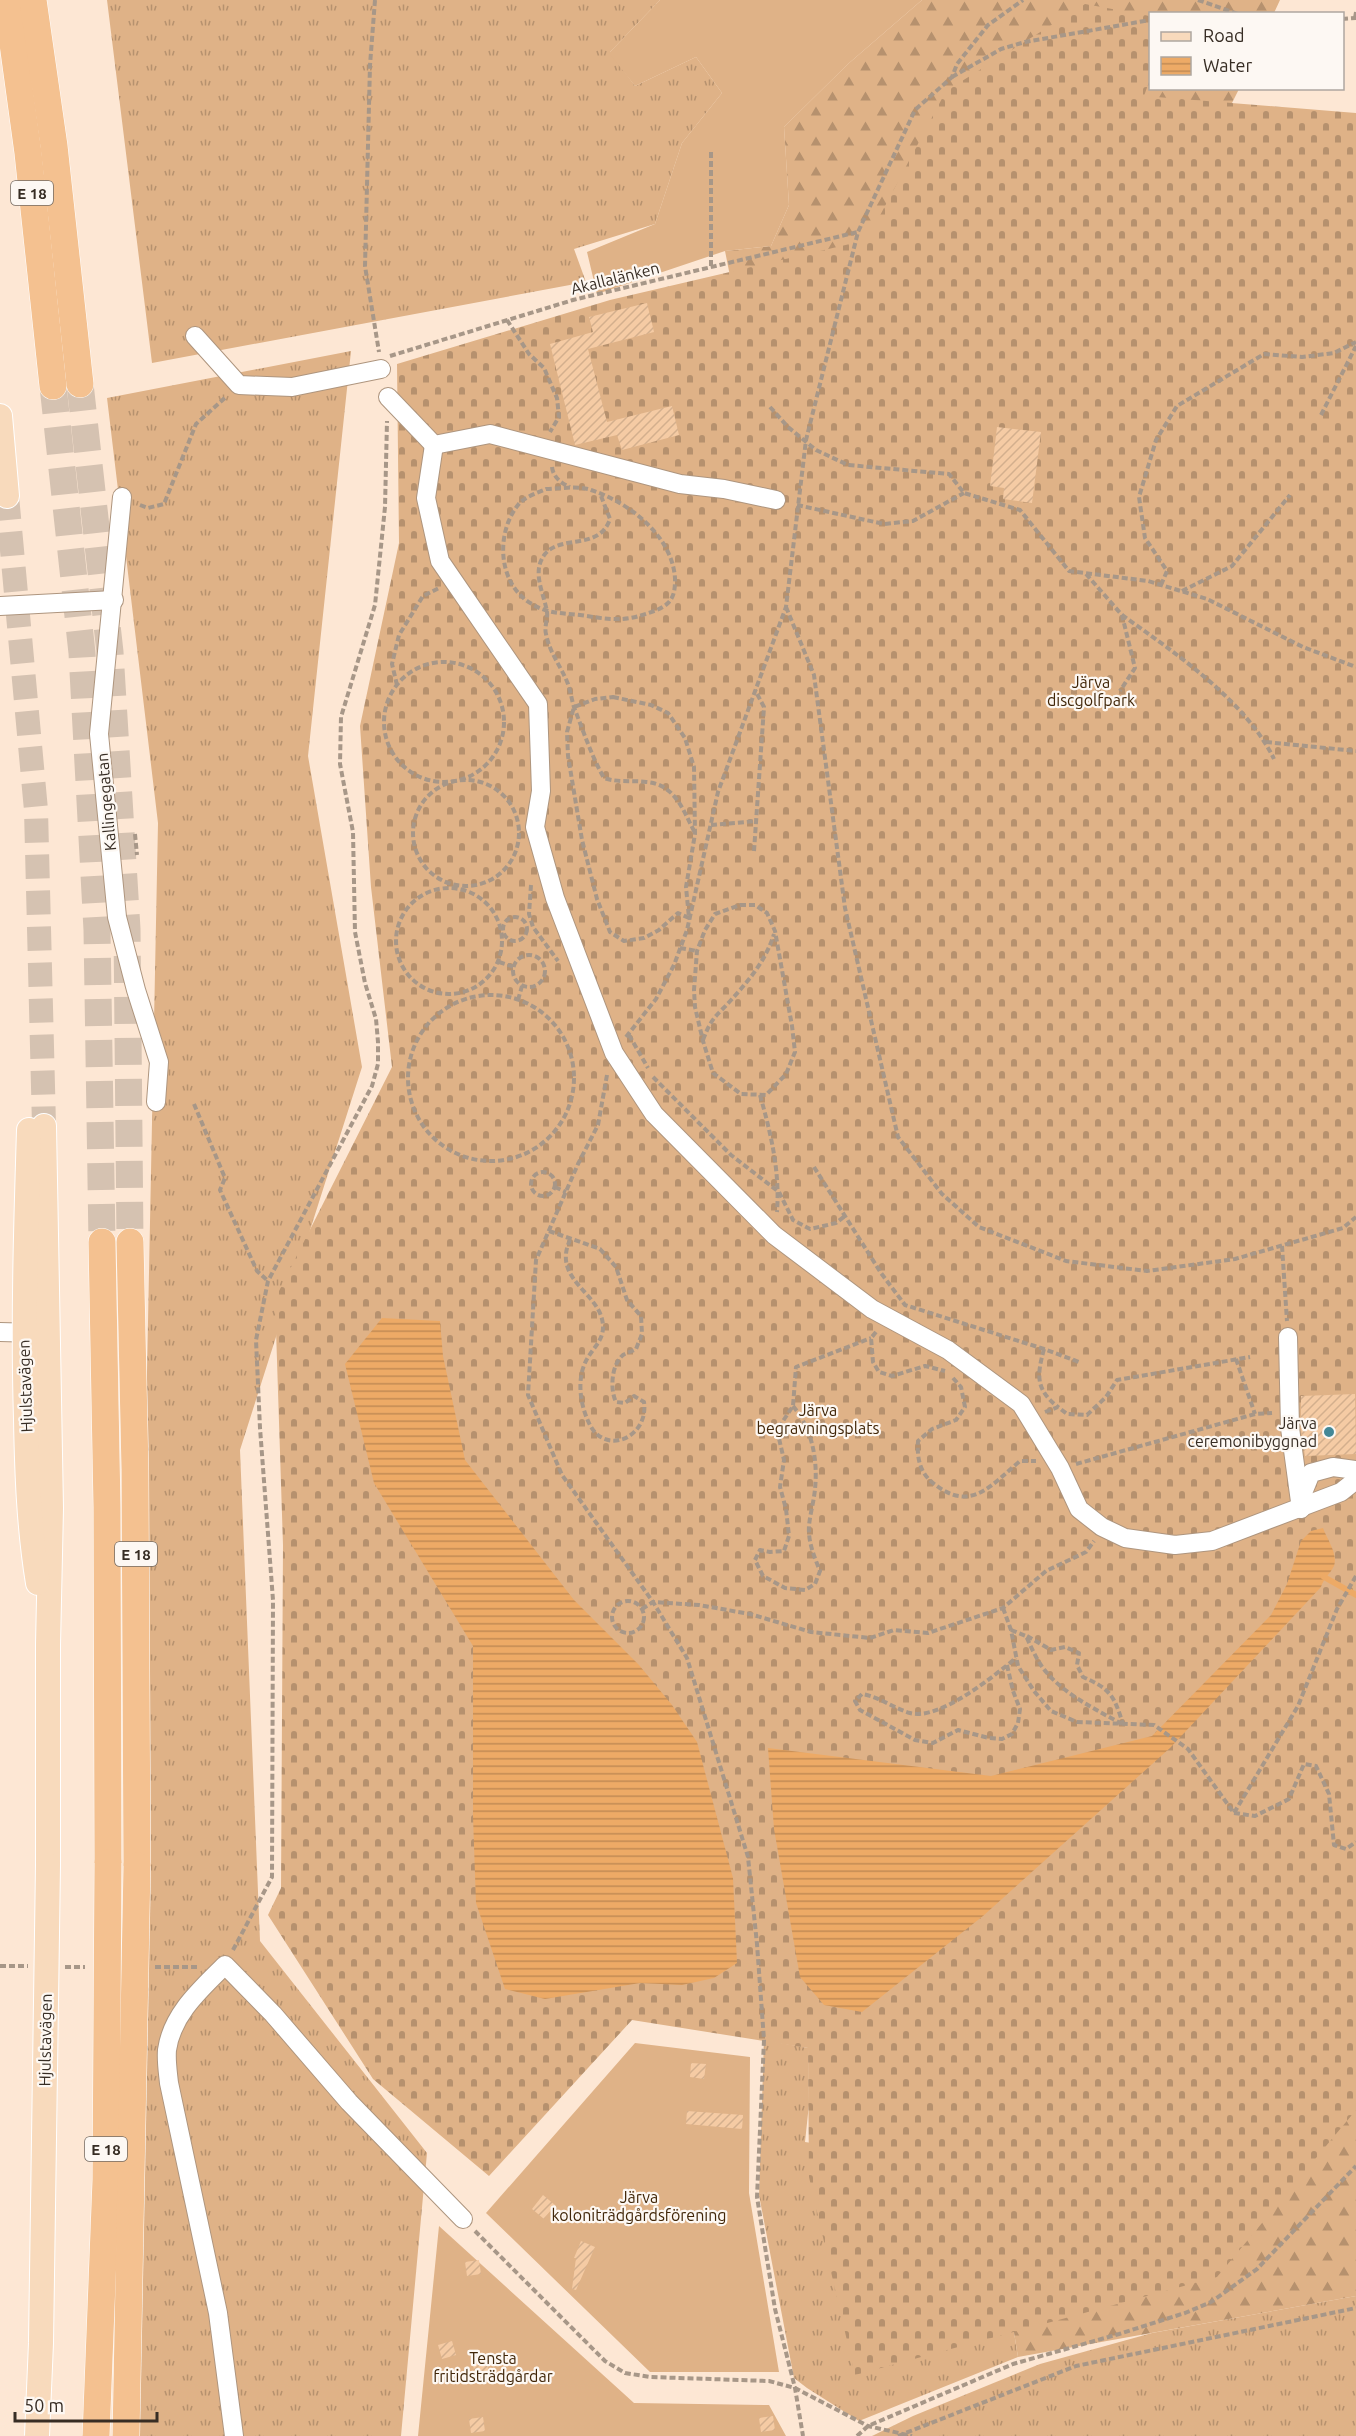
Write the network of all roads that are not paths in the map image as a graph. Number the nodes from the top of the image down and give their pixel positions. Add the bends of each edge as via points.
1 (6, 0) edge
2 (33, 0) edge
3 (195, 336) dead end
4 (380, 364) road end
5 (80, 384) tunnel mouth
6 (53, 386) tunnel mouth
7 (388, 397) road end
8 (0, 416) edge
9 (434, 446) junction
10 (7, 496) tunnel mouth
11 (122, 496) dead end
12 (776, 500) road end
13 (114, 600) junction
14 (0, 606) edge
15 (156, 1102) dead end
16 (102, 1242) tunnel mouth
17 (130, 1242) tunnel mouth
18 (12, 1332) edge
19 (48, 1333) junction
20 (1288, 1337) road end
21 (1356, 1470) edge
22 (1356, 1480) edge
23 (1300, 1505) junction
24 (48, 1645) junction
25 (463, 2219) road end
26 (37, 2436) edge
27 (96, 2436) edge
28 (126, 2436) edge
29 (234, 2436) edge

1 - 6 highway, E 18 via 28,153
2 - 5 highway, E 18 via 54,146
3 - 4 street via 239,385 292,387
7 - 9 street
8 - 10 main road
9 - 12 street via 490,434 680,484
9 - 23 street via 426,498 440,561 538,704 541,791 535,827 555,898 614,1053 654,1114 766,1228 872,1309 948,1350 1021,1404 1079,1509 1102,1527 1125,1538 1174,1545 1212,1541
11 - 13 street, Kallingegatan
13 - 14 street
13 - 15 street, Kallingegatan via 99,734 117,917 159,1062
16 - 27 highway, E 18, bridge via 108,1863 106,2180
17 - 28 highway, E 18, bridge via 137,1866
18 - 19 street
18 - 19 main road, Hjulstavägen via 37,1126
18 - 24 main road, Hjulstavägen via 32,1545
19 - 24 main road, Hjulstavägen
20 - 23 street via 1292,1449
21 - 23 street via 1333,1467 1311,1473
22 - 23 street via 1341,1492
24 - 26 main road, Hjulstavägen, bridge via 48,1865
25 - 29 street via 349,2102 225,1965 193,1997 173,2025 167,2051 168,2083 218,2313

